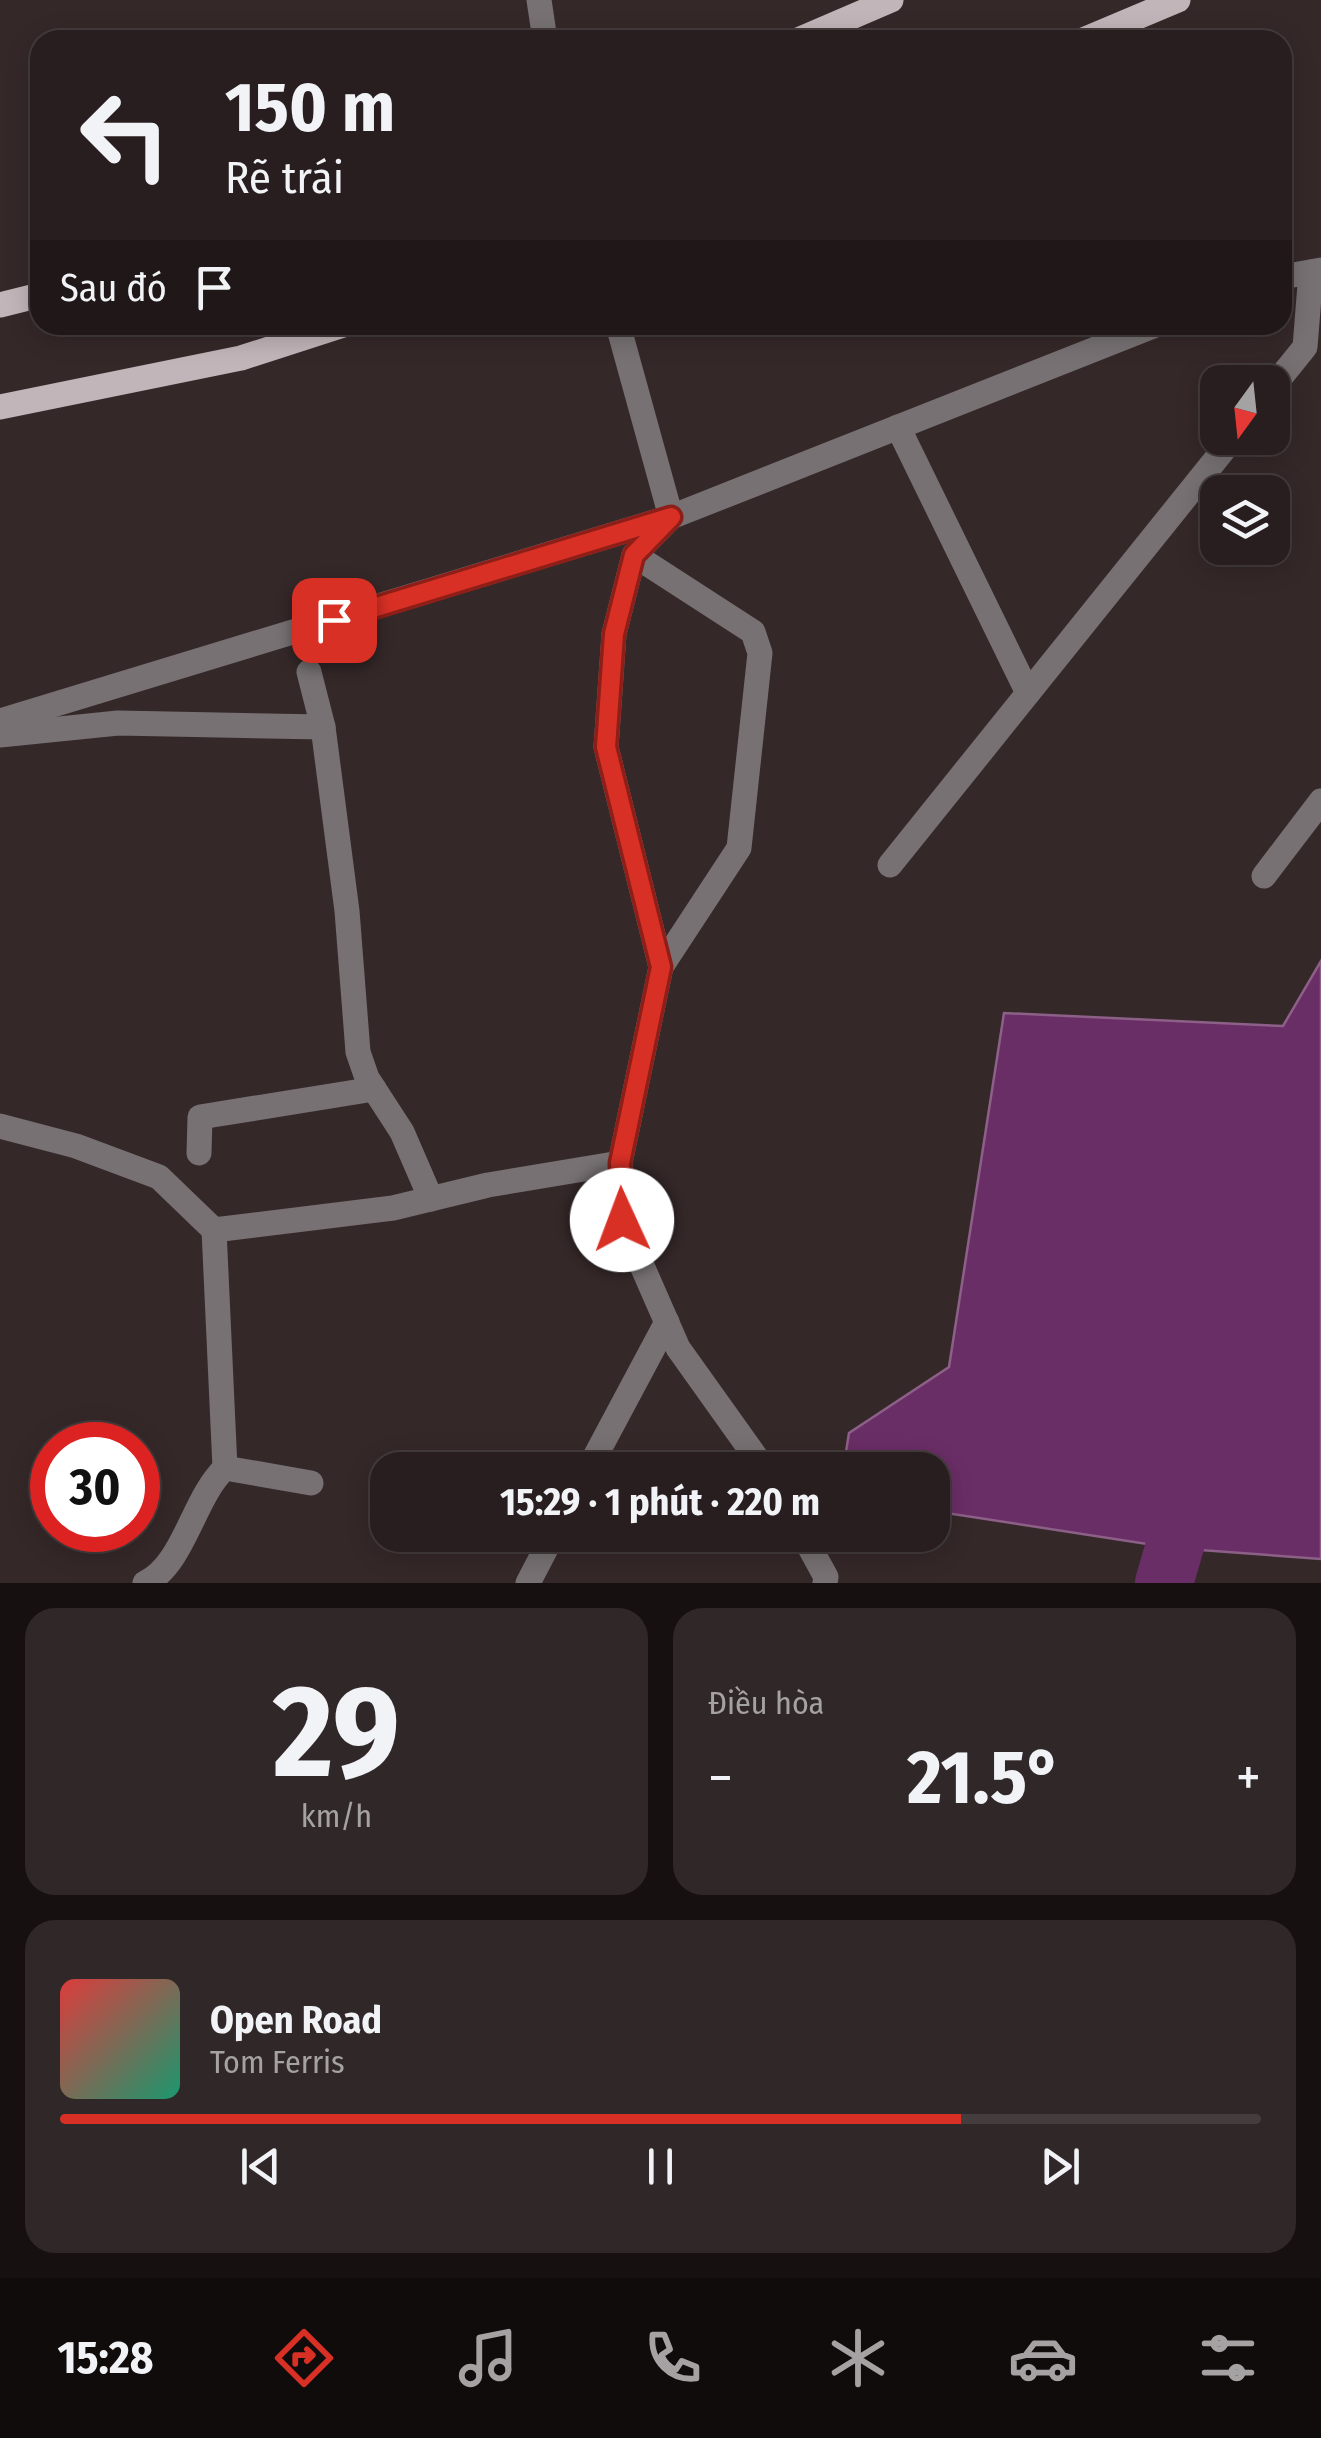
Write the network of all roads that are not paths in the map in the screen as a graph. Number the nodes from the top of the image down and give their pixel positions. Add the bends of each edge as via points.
1 (538, 0) edge
2 (891, 0) edge
3 (1178, 0) edge
4 (543, 30) edge
5 (821, 30) edge
6 (1107, 30) edge
7 (1316, 271) edge
8 (30, 298) edge
9 (0, 305) edge
10 (312, 335) edge
11 (621, 335) edge
12 (1131, 335) edge
13 (1290, 366) edge
14 (0, 407) edge
15 (898, 427) junction
16 (1219, 455) edge
17 (671, 517) junction
18 (634, 555) junction
19 (310, 672) dead end
20 (1028, 693) junction
21 (0, 721) edge
22 (323, 728) junction
23 (0, 735) edge
24 (1321, 802) edge
25 (890, 865) dead end
26 (1264, 876) dead end
27 (661, 967) junction
28 (374, 1089) junction
29 (0, 1126) edge
30 (199, 1153) dead end
31 (620, 1163) junction
32 (431, 1199) junction
33 (214, 1230) junction
34 (667, 1322) junction
35 (598, 1452) edge
36 (751, 1452) edge
37 (225, 1468) junction
38 (310, 1483) dead end
39 (545, 1552) edge
40 (812, 1552) edge
41 (144, 1583) edge
42 (528, 1583) edge
43 (825, 1583) edge

1 - 4 street
2 - 5 main road
3 - 6 main road
7 - 13 street via 1305,347
8 - 9 main road
10 - 14 main road via 241,358
11 - 17 street
12 - 15 street
15 - 17 street
15 - 20 street
16 - 20 street
17 - 18 street
17 - 21 street
18 - 27 street via 614,634 606,747
18 - 27 street via 752,632 760,653 738,848
19 - 22 street
20 - 25 street
22 - 23 street via 118,724
22 - 28 street via 348,911 358,1052
24 - 26 street
27 - 31 street
28 - 30 street via 200,1117
28 - 32 street via 402,1132
29 - 33 street via 159,1177
31 - 32 street
31 - 34 street via 622,1220
32 - 33 street
33 - 37 street
34 - 35 street
34 - 36 street
37 - 38 street
37 - 41 street via 166,1566
39 - 42 street
40 - 43 street

